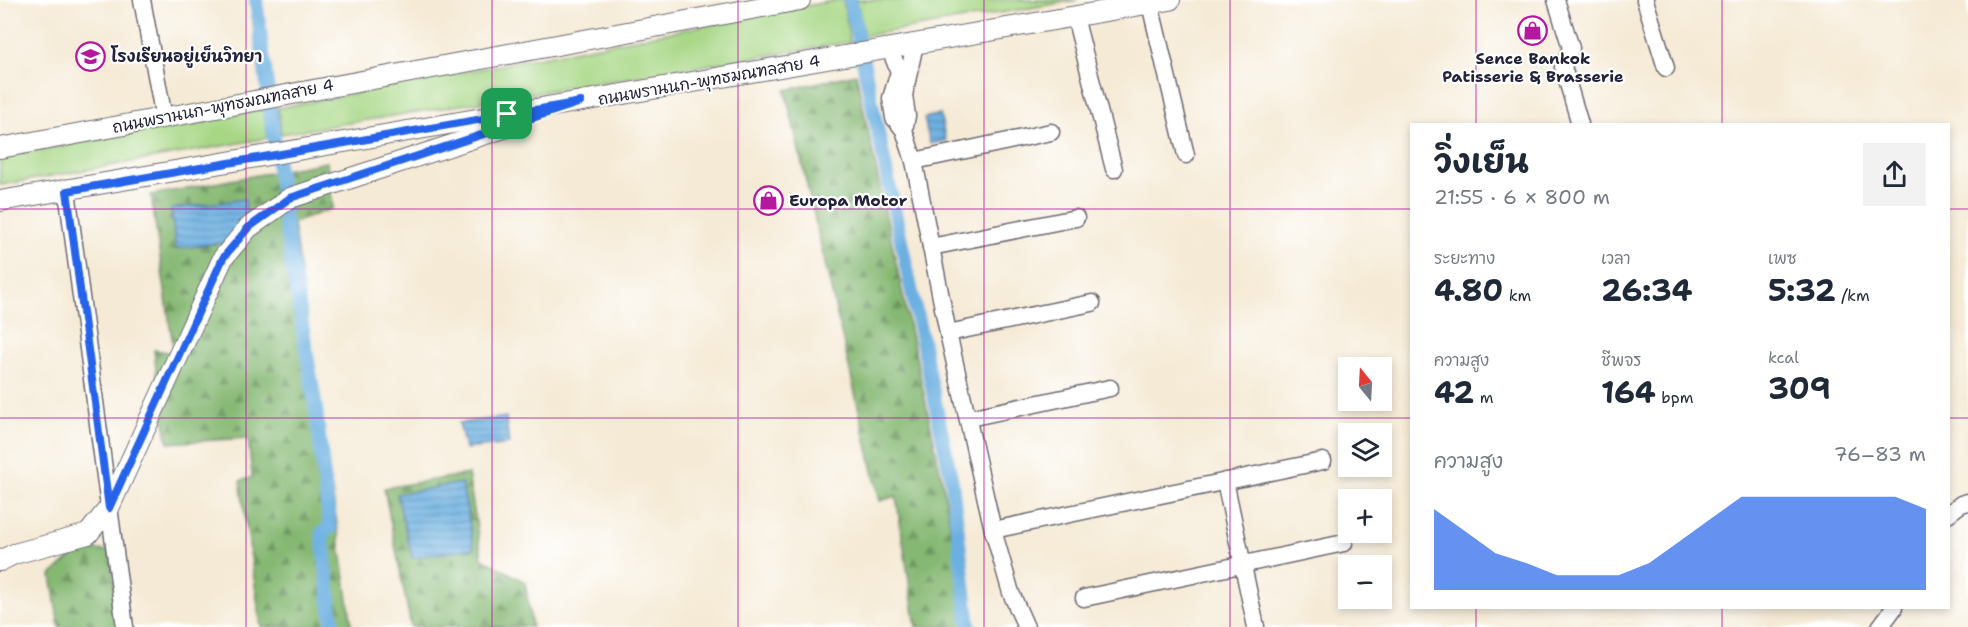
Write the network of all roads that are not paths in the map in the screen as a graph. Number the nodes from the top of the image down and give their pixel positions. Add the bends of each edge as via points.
1 (142, 0) edge
2 (800, 0) edge
3 (1170, 0) edge
4 (1556, 0) edge
5 (1645, 0) edge
6 (1150, 4) junction
7 (1075, 17) junction
8 (915, 44) junction
9 (890, 49) junction
10 (1666, 68) dead end
11 (581, 102) junction
12 (164, 118) junction
13 (1580, 123) edge
14 (904, 130) junction
15 (1051, 132) dead end
16 (0, 141) edge
17 (26, 143) junction
18 (0, 148) edge
19 (1186, 155) dead end
20 (914, 161) junction
21 (1114, 169) dead end
22 (67, 191) junction
23 (0, 201) edge
24 (1076, 218) dead end
25 (931, 247) junction
26 (1092, 303) dead end
27 (948, 333) junction
28 (1110, 388) dead end
29 (969, 418) junction
30 (1323, 461) dead end
31 (1225, 482) junction
32 (109, 508) junction
33 (993, 530) junction
34 (1344, 543) dead end
35 (0, 561) edge
36 (1242, 565) junction
37 (1084, 598) dead end
38 (1893, 609) edge
39 (125, 627) edge
40 (1026, 627) edge
41 (1256, 627) edge
42 (1880, 627) edge

1 - 12 street
2 - 12 main road, ถนนพรานนก-พุทธมณฑลสาย 4
3 - 6 main road, ถนนพรานนก-พุทธมณฑลสาย 4
4 - 13 street via 1571,48 1563,67
5 - 10 street
6 - 7 main road, ถนนพรานนก-พุทธมณฑลสาย 4
6 - 19 street
7 - 8 main road, ถนนพรานนก-พุทธมณฑลสาย 4
7 - 21 street
8 - 9 main road, ถนนพรานนก-พุทธมณฑลสาย 4
8 - 14 street via 904,95
9 - 11 main road, ถนนพรานนก-พุทธมณฑลสาย 4
9 - 14 street via 899,72 891,98 894,118
11 - 22 main road, ถนนพรานนก-พุทธมณฑลสาย 4
11 - 32 main road via 282,203 248,228 223,258
12 - 17 main road, ถนนพรานนก-พุทธมณฑลสาย 4
14 - 20 street
15 - 20 street
16 - 17 main road
17 - 18 main road, ถนนพรานนก-พุทธมณฑลสาย 4
20 - 25 street
22 - 23 main road, ถนนพรานนก-พุทธมณฑลสาย 4
22 - 32 street
24 - 25 street
25 - 27 street
26 - 27 street
27 - 29 street
28 - 29 street
29 - 33 street
30 - 31 street
31 - 33 street
31 - 36 street
32 - 35 main road via 88,534
32 - 39 street
33 - 40 street via 1011,593
34 - 36 street
36 - 37 street
36 - 41 street
38 - 42 street

